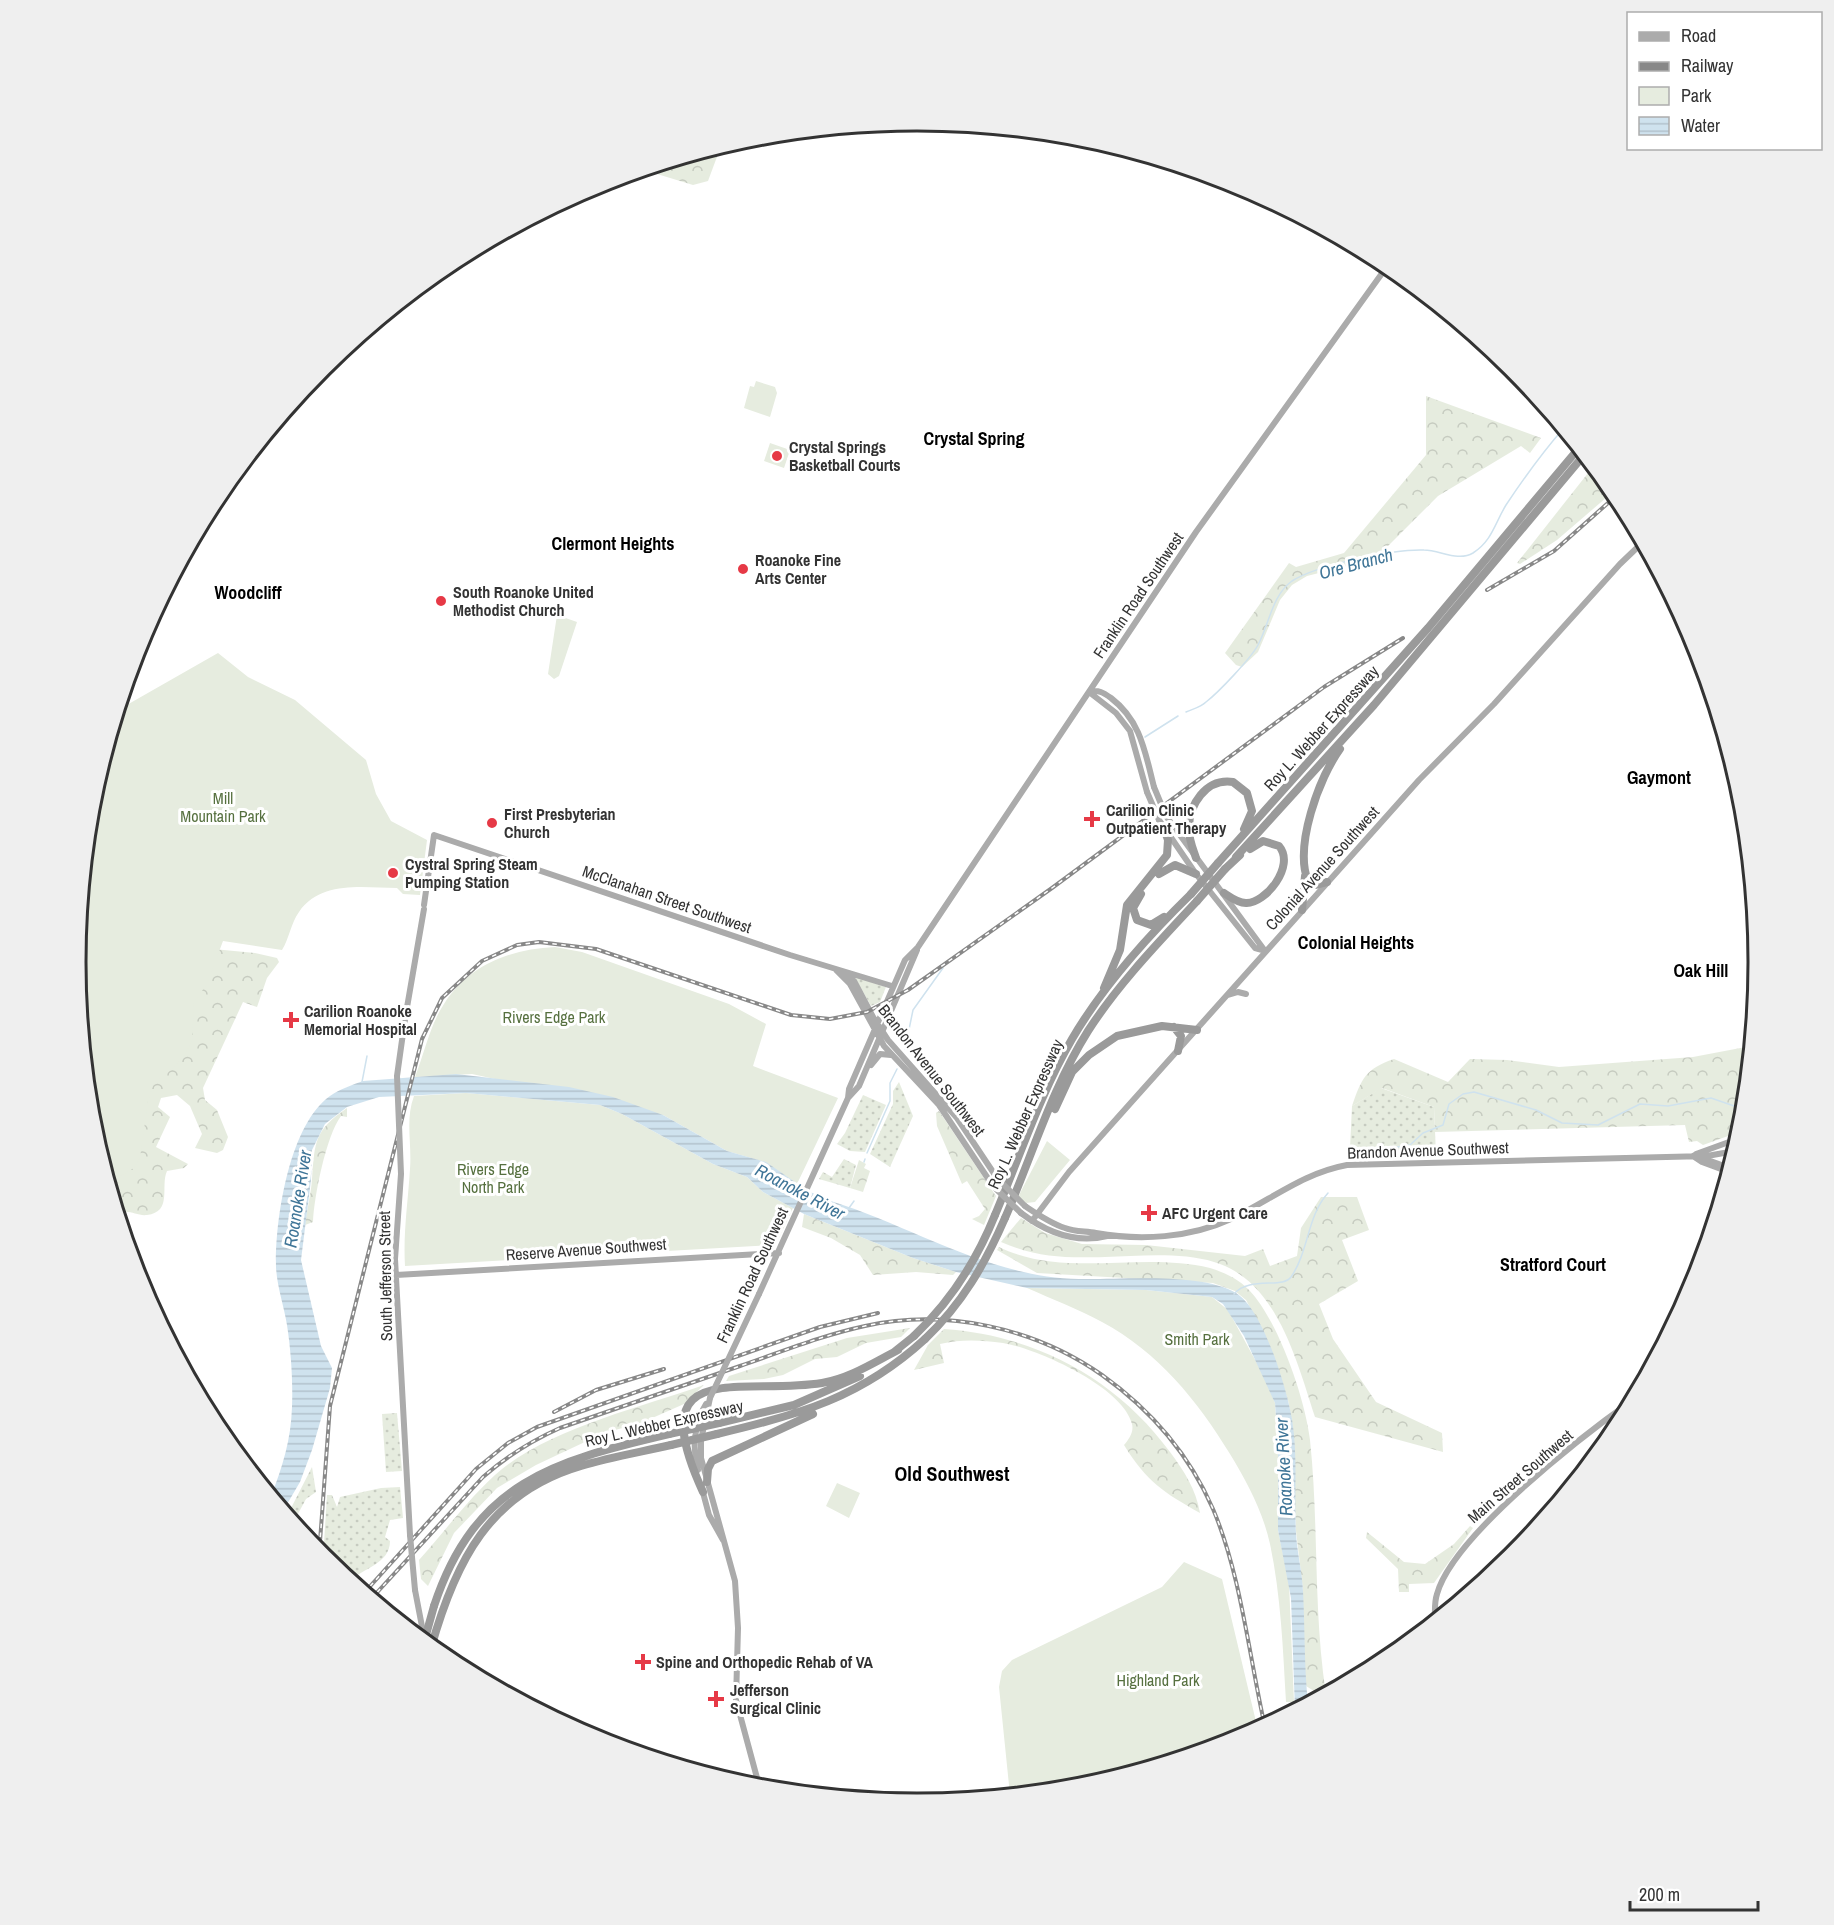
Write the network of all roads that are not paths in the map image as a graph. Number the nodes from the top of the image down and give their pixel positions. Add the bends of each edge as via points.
1 (1382, 273) edge
2 (1574, 453) edge
3 (1580, 460) edge
4 (1637, 547) edge
5 (1089, 692) junction
6 (1374, 705) junction
7 (1163, 818) junction
8 (1164, 829) junction
9 (434, 835) joint
10 (1235, 844) junction
11 (1236, 857) junction
12 (1196, 858) junction
13 (1305, 869) junction
14 (1196, 874) junction
15 (1327, 882) junction
16 (1224, 893) junction
17 (1194, 898) junction
18 (1177, 908) junction
19 (1302, 910) junction
20 (918, 946) junction
21 (1266, 951) junction
22 (835, 970) junction
23 (1243, 978) junction
24 (892, 986) junction
25 (1227, 995) junction
26 (1101, 996) junction
27 (876, 1023) junction
28 (1174, 1027) junction
29 (1197, 1030) junction
30 (874, 1031) junction
31 (882, 1031) junction
32 (879, 1038) junction
33 (1178, 1051) junction
34 (894, 1056) junction
35 (858, 1086) junction
36 (848, 1098) junction
37 (1040, 1137) junction
38 (1729, 1142) edge
39 (1726, 1152) edge
40 (1693, 1156) junction
41 (1723, 1167) edge
42 (1037, 1214) junction
43 (1032, 1221) junction
44 (1107, 1236) junction
45 (779, 1252) junction
46 (396, 1275) junction
47 (898, 1350) junction
48 (860, 1388) junction
49 (710, 1398) junction
50 (1615, 1413) edge
51 (707, 1482) junction
52 (703, 1492) junction
53 (725, 1543) junction
54 (1436, 1612) edge
55 (423, 1630) edge
56 (427, 1634) edge
57 (434, 1638) edge
58 (757, 1778) edge

1 - 5 main road, Franklin Road Southwest via 1231,482
2 - 10 highway, Roy L. Webber Expressway via 1428,628
3 - 6 highway, Roy L. Webber Expressway
4 - 15 main road, Colonial Avenue Southwest
5 - 7 main road, bridge via 1127,726 1136,745 1147,792
5 - 7 main road, bridge via 1101,691 1134,722
5 - 20 main road, Franklin Road Southwest
6 - 11 highway, Roy L. Webber Expressway
6 - 13 highway via 1334,758 1320,784 1309,822
7 - 8 main road
7 - 12 main road
8 - 14 main road
8 - 26 highway via 1167,855 1127,905 1120,950
9 - 22 main road, McClanahan Street Southwest
9 - 46 main road, South Jefferson Street, bridge via 397,1076 401,1174
10 - 12 highway via 1250,817 1251,802 1242,787 1222,782 1203,792 1192,811 1189,831
10 - 17 highway, Roy L. Webber Expressway, bridge
11 - 16 highway via 1268,840 1282,850 1286,864 1280,876 1255,901 1242,903
11 - 17 highway, Roy L. Webber Expressway, bridge
12 - 16 main road
13 - 15 highway via 1310,883
13 - 19 highway
14 - 18 highway via 1178,866 1164,869 1136,901 1133,912 1140,922 1151,925
14 - 21 main road via 1255,948
15 - 19 main road, Colonial Avenue Southwest
16 - 21 main road
17 - 18 highway, Roy L. Webber Expressway
17 - 37 highway, Roy L. Webber Expressway via 1099,1015 1065,1073
18 - 26 highway, Roy L. Webber Expressway
19 - 21 main road, Colonial Avenue Southwest
20 - 24 main road, Franklin Road Southwest via 905,960
20 - 31 main road, Franklin Road Southwest
21 - 23 main road, Colonial Avenue Southwest
22 - 24 main road, McClanahan Street Southwest
22 - 27 main road, Brandon Avenue Southwest via 854,981
22 - 30 main road, Brandon Avenue Southwest via 850,984
23 - 25 main road, Colonial Avenue Southwest
23 - 25 main road via 1246,994
24 - 27 main road, Franklin Road Southwest
25 - 29 main road, Colonial Avenue Southwest
26 - 47 highway, Roy L. Webber Expressway, bridge via 1057,1068 968,1271 939,1310
27 - 30 main road, Franklin Road Southwest
27 - 31 main road, Brandon Avenue Southwest
28 - 29 highway
28 - 33 highway via 1181,1036
28 - 37 highway via 1130,1031 1089,1055 1072,1072
29 - 33 main road, Colonial Avenue Southwest
30 - 32 main road, Brandon Avenue Southwest
30 - 36 main road, Franklin Road Southwest
31 - 32 main road, Franklin Road Southwest
31 - 42 main road, Brandon Avenue Southwest, bridge via 952,1112 997,1178
32 - 34 main road, Brandon Avenue Southwest
32 - 35 main road, Franklin Road Southwest
33 - 42 main road, Colonial Avenue Southwest via 1069,1172
34 - 35 main road via 877,1056
34 - 43 main road, Brandon Avenue Southwest, bridge via 939,1105 993,1186
35 - 36 main road, Franklin Road Southwest
36 - 45 main road, Franklin Road Southwest
37 - 48 highway, Roy L. Webber Expressway, bridge via 972,1283 925,1339
38 - 40 main road, Brandon Avenue Southwest
39 - 40 main road, Brandon Avenue Southwest
40 - 41 main road
40 - 44 main road, Brandon Avenue Southwest via 1347,1166 1302,1179 1237,1216 1200,1230 1162,1236
42 - 43 main road, Colonial Avenue Southwest
42 - 44 main road, Brandon Avenue Southwest via 1067,1228
43 - 44 main road, Brandon Avenue Southwest via 1072,1238
45 - 46 main road, Reserve Avenue Southwest
45 - 49 main road, Franklin Road Southwest, bridge
46 - 55 main road, South Jefferson Street, bridge via 415,1590
47 - 52 highway via 838,1380 808,1385 727,1386 700,1394 688,1408 684,1430
47 - 56 highway, Roy L. Webber Expressway, bridge via 825,1394 774,1411 590,1453 546,1470 519,1486 491,1509 467,1537 452,1562
48 - 51 highway via 831,1406 712,1461
48 - 57 highway, Roy L. Webber Expressway, bridge via 801,1413 582,1465 551,1478 515,1500 484,1530 451,1584
49 - 51 main road, Franklin Road Southwest via 700,1448
49 - 52 main road, Franklin Road Southwest via 699,1419 695,1441
50 - 54 main road, Main Street Southwest via 1476,1531 1438,1591
51 - 53 main road, Franklin Road Southwest
52 - 53 main road, Franklin Road Southwest via 709,1515
53 - 58 main road, Franklin Road Southwest via 737,1595 737,1707

